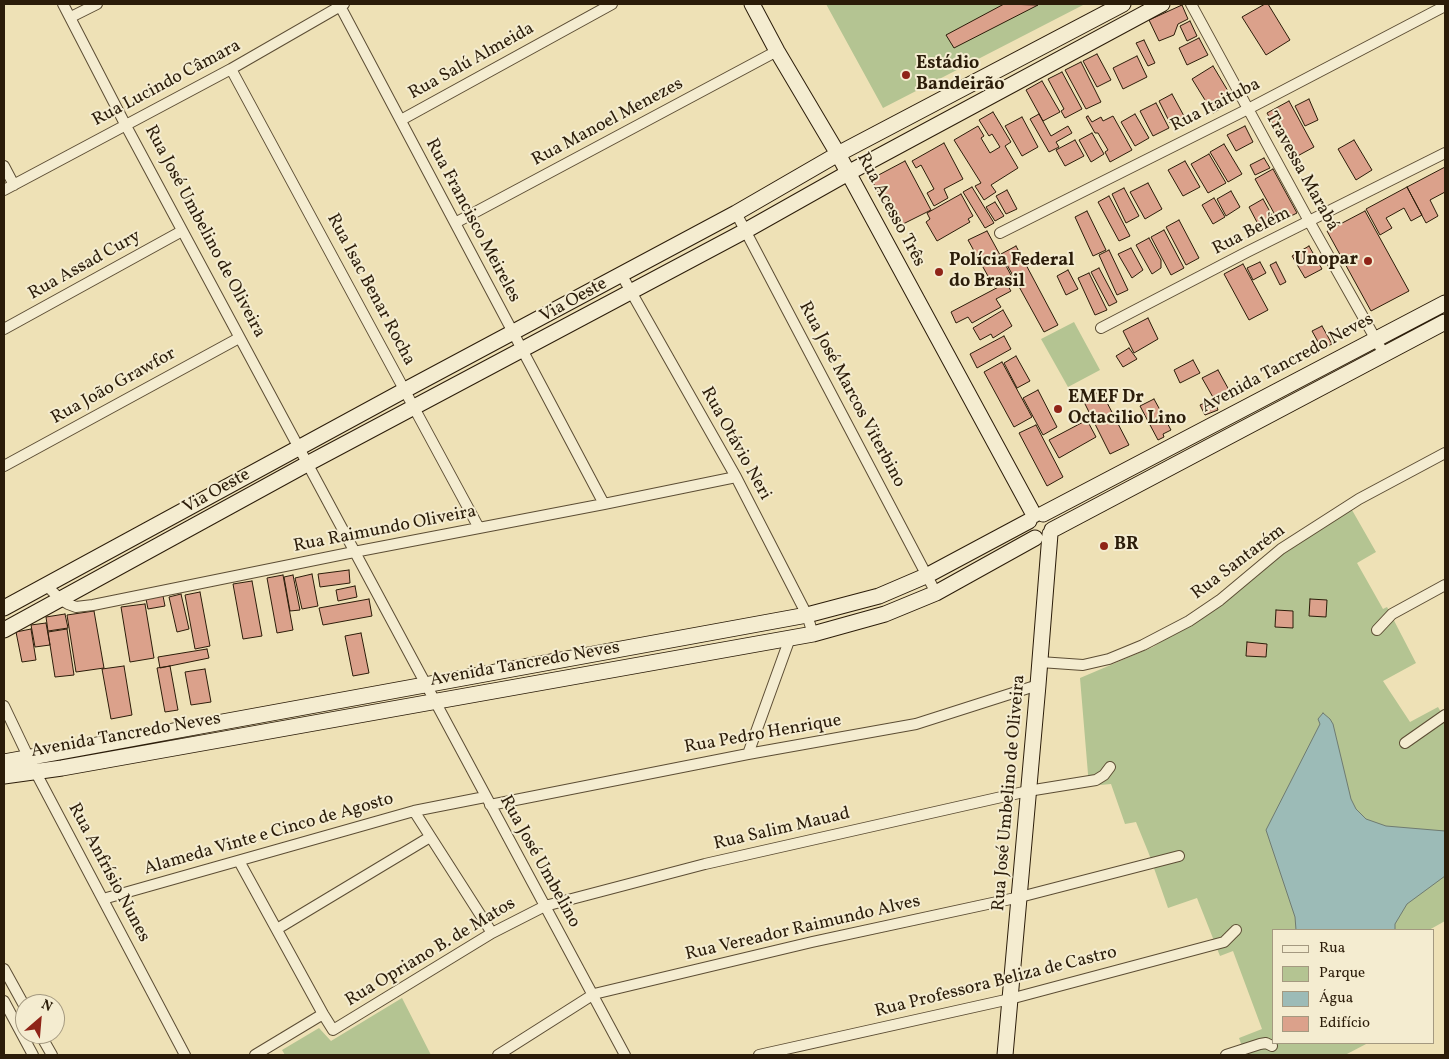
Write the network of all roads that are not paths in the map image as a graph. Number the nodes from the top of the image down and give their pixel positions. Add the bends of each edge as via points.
1 (64, 4) edge
2 (97, 4) edge
3 (612, 4) edge
4 (752, 4) edge
5 (1123, 4) edge
6 (1162, 4) edge
7 (1191, 4) edge
8 (342, 5) edge
9 (1445, 6) edge
10 (71, 17) junction
11 (777, 51) junction
12 (231, 68) junction
13 (1248, 109) junction
14 (401, 120) junction
15 (125, 124) junction
16 (1445, 153) edge
17 (838, 154) junction
18 (4, 166) edge
19 (848, 173) junction
20 (14, 185) junction
21 (4, 190) edge
22 (736, 213) junction
23 (1309, 221) junction
24 (455, 223) junction
25 (182, 231) junction
26 (745, 232) junction
27 (1000, 233) dead end
28 (621, 274) junction
29 (631, 291) junction
30 (1445, 305) edge
31 (1445, 322) edge
32 (1100, 328) dead end
33 (4, 329) edge
34 (513, 332) junction
35 (239, 338) junction
36 (1375, 339) junction
37 (523, 350) junction
38 (1384, 354) junction
39 (405, 390) junction
40 (415, 408) junction
41 (299, 447) junction
42 (1445, 453) edge
43 (4, 466) edge
44 (311, 471) junction
45 (1116, 476) junction
46 (736, 477) junction
47 (1125, 492) junction
48 (604, 504) junction
49 (1035, 517) junction
50 (479, 528) junction
51 (1044, 535) junction
52 (354, 552) junction
53 (928, 575) junction
54 (1445, 585) edge
55 (47, 586) junction
56 (936, 592) junction
57 (60, 599) junction
58 (4, 608) edge
59 (807, 615) junction
60 (4, 630) edge
61 (1377, 630) dead end
62 (812, 634) junction
63 (790, 638) junction
64 (1040, 662) junction
65 (426, 683) junction
66 (1038, 685) junction
67 (434, 700) junction
68 (4, 706) edge
69 (1445, 715) edge
70 (1404, 742) dead end
71 (748, 754) junction
72 (4, 762) edge
73 (32, 764) junction
74 (1110, 767) dead end
75 (4, 776) edge
76 (1028, 791) junction
77 (488, 801) junction
78 (414, 812) junction
79 (430, 837) junction
80 (1180, 856) dead end
81 (239, 861) junction
82 (1020, 897) junction
83 (104, 899) junction
84 (545, 906) junction
85 (277, 929) junction
86 (1236, 930) dead end
87 (492, 933) junction
88 (4, 969) edge
89 (18, 994) edge
90 (594, 994) junction
91 (1010, 999) junction
92 (4, 1001) edge
93 (323, 1014) junction
94 (46, 1044) edge
95 (1272, 1046) dead end
96 (33, 1055) edge
97 (52, 1055) edge
98 (185, 1055) edge
99 (255, 1055) edge
100 (498, 1055) edge
101 (625, 1055) edge
102 (759, 1055) edge
103 (1005, 1055) edge
104 (1226, 1055) edge

1 - 10 street, Rua José Umbelino de Oliveira
2 - 10 street
3 - 14 street, Rua Salú Almeida
4 - 11 street, Rua Acesso Três
5 - 17 street, Via Oeste
6 - 19 street, Via Oeste
7 - 13 street, Travessa Marabá
8 - 12 street, Rua Lucindo Câmara
8 - 14 street, Rua Francisco Meireles
9 - 13 street, Rua Itaituba
10 - 15 street, Rua José Umbelino de Oliveira
11 - 17 street, Rua Acesso Três
11 - 24 street, Rua Manoel Menezes
12 - 15 street, Rua Lucindo Câmara
12 - 39 street, Rua Isac Benar Rocha
13 - 23 street, Travessa Marabá
13 - 27 street, Rua Itaituba
14 - 24 street, Rua Francisco Meireles
15 - 20 street, Rua Lucindo Câmara
15 - 25 street, Rua José Umbelino de Oliveira
16 - 23 street, Rua Belém
17 - 19 street, Rua Acesso Três
17 - 22 street, Via Oeste
18 - 20 street
19 - 26 street, Via Oeste
19 - 49 street, Rua Acesso Três
20 - 21 street, Rua Lucindo Câmara
22 - 26 street, Rua José Marcos Viterbino
22 - 28 street, Via Oeste
23 - 32 street, Rua Belém
23 - 36 street, Travessa Marabá
24 - 34 street, Rua Francisco Meireles
25 - 33 street, Rua Assad Cury
25 - 35 street, Rua José Umbelino de Oliveira
26 - 29 street, Via Oeste
26 - 53 street, Rua José Marcos Viterbino
28 - 29 street, Rua Otávio Neri
28 - 34 street, Via Oeste
29 - 37 street, Via Oeste
29 - 46 street, Rua Otávio Neri
30 - 36 street, Avenida Tancredo Neves
31 - 38 street, Avenida Tancredo Neves
34 - 37 street, Rua Francisco Meireles
34 - 39 street, Via Oeste
35 - 41 street, Rua José Umbelino de Oliveira
35 - 43 street, Rua João Grawfor
36 - 38 street, Travessa Marabá
36 - 45 street, Avenida Tancredo Neves
37 - 40 street, Via Oeste
37 - 48 street, Rua Francisco Meireles
38 - 47 street, Avenida Tancredo Neves
39 - 40 street, Rua Isac Benar Rocha
39 - 41 street, Via Oeste
40 - 44 street, Via Oeste
40 - 50 street, Rua Isac Benar Rocha
41 - 44 street, Rua José Umbelino de Oliveira
41 - 55 street, Via Oeste
42 - 64 street, Rua Santarém via 1359,499 1281,549 1220,600 1189,621 1143,645 1109,659 1083,665
44 - 52 street, Rua José Umbelino de Oliveira
44 - 57 street, Via Oeste
45 - 47 street
45 - 49 street, Avenida Tancredo Neves
46 - 48 street, Rua Raimundo Oliveira
46 - 59 street, Rua Otávio Neri
47 - 51 street, Avenida Tancredo Neves
48 - 50 street, Rua Raimundo Oliveira
49 - 51 street via 1027,525 1029,533
49 - 51 street via 1050,518 1052,522
49 - 53 street, Avenida Tancredo Neves
50 - 52 street, Rua Raimundo Oliveira
51 - 56 street, Avenida Tancredo Neves
51 - 64 street, Rua José Umbelino de Oliveira via 1048,560
52 - 57 street, Rua Raimundo Oliveira via 93,606 76,607
52 - 65 street, Rua José Umbelino
53 - 56 street, Rua José Marcos Viterbino
53 - 59 street, Avenida Tancredo Neves via 879,596
54 - 61 street via 1392,614
55 - 57 street, Rua Raimundo Oliveira
55 - 58 street, Via Oeste
56 - 62 street, Avenida Tancredo Neves via 885,614
57 - 60 street, Via Oeste
59 - 62 street, Rua Otávio Neri
59 - 65 street, Avenida Tancredo Neves
62 - 63 street, Avenida Tancredo Neves
63 - 67 street, Avenida Tancredo Neves
63 - 71 street
64 - 66 street, Rua José Umbelino de Oliveira
65 - 67 street, Rua José Umbelino
65 - 73 street, Avenida Tancredo Neves
66 - 71 street, Rua Pedro Henrique via 916,724
66 - 76 street, Rua José Umbelino de Oliveira
67 - 73 street, Avenida Tancredo Neves via 72,766
67 - 77 street, Rua José Umbelino
68 - 73 street, Rua Anfrísio Nunes
69 - 70 street
71 - 77 street, Rua Pedro Henrique
72 - 73 street, Avenida Tancredo Neves
73 - 75 street, Avenida Tancredo Neves
73 - 83 street, Rua Anfrísio Nunes
74 - 76 street, Rua Salim Mauad via 1096,780
76 - 82 street, Rua José Umbelino de Oliveira
76 - 84 street, Rua Salim Mauad via 705,864
77 - 78 street, Alameda Vinte e Cinco de Agosto
77 - 84 street, Rua José Umbelino
78 - 79 street, Alameda Vinte e Cinco de Agosto
78 - 81 street, Alameda Vinte e Cinco de Agosto
79 - 85 street
79 - 87 street, Alameda Vinte e Cinco de Agosto
80 - 82 street
81 - 83 street, Alameda Vinte e Cinco de Agosto
81 - 85 street
82 - 90 street, Rua Vereador Raimundo Alves
82 - 91 street, Rua José Umbelino de Oliveira
83 - 98 street, Rua Anfrísio Nunes
84 - 87 street, Rua Opriano B. de Matos
84 - 90 street, Rua José Umbelino
85 - 93 street
86 - 91 street, Rua Professora Beliza de Castro via 1224,942
87 - 93 street, Rua Opriano B. de Matos via 333,1030
88 - 89 street
90 - 100 street, Rua Vereador Raimundo Alves
90 - 101 street, Rua José Umbelino
91 - 102 street, Rua Professora Beliza de Castro
91 - 103 street, Rua José Umbelino de Oliveira
92 - 96 street
93 - 99 street
94 - 97 street
95 - 104 street via 1260,1044

